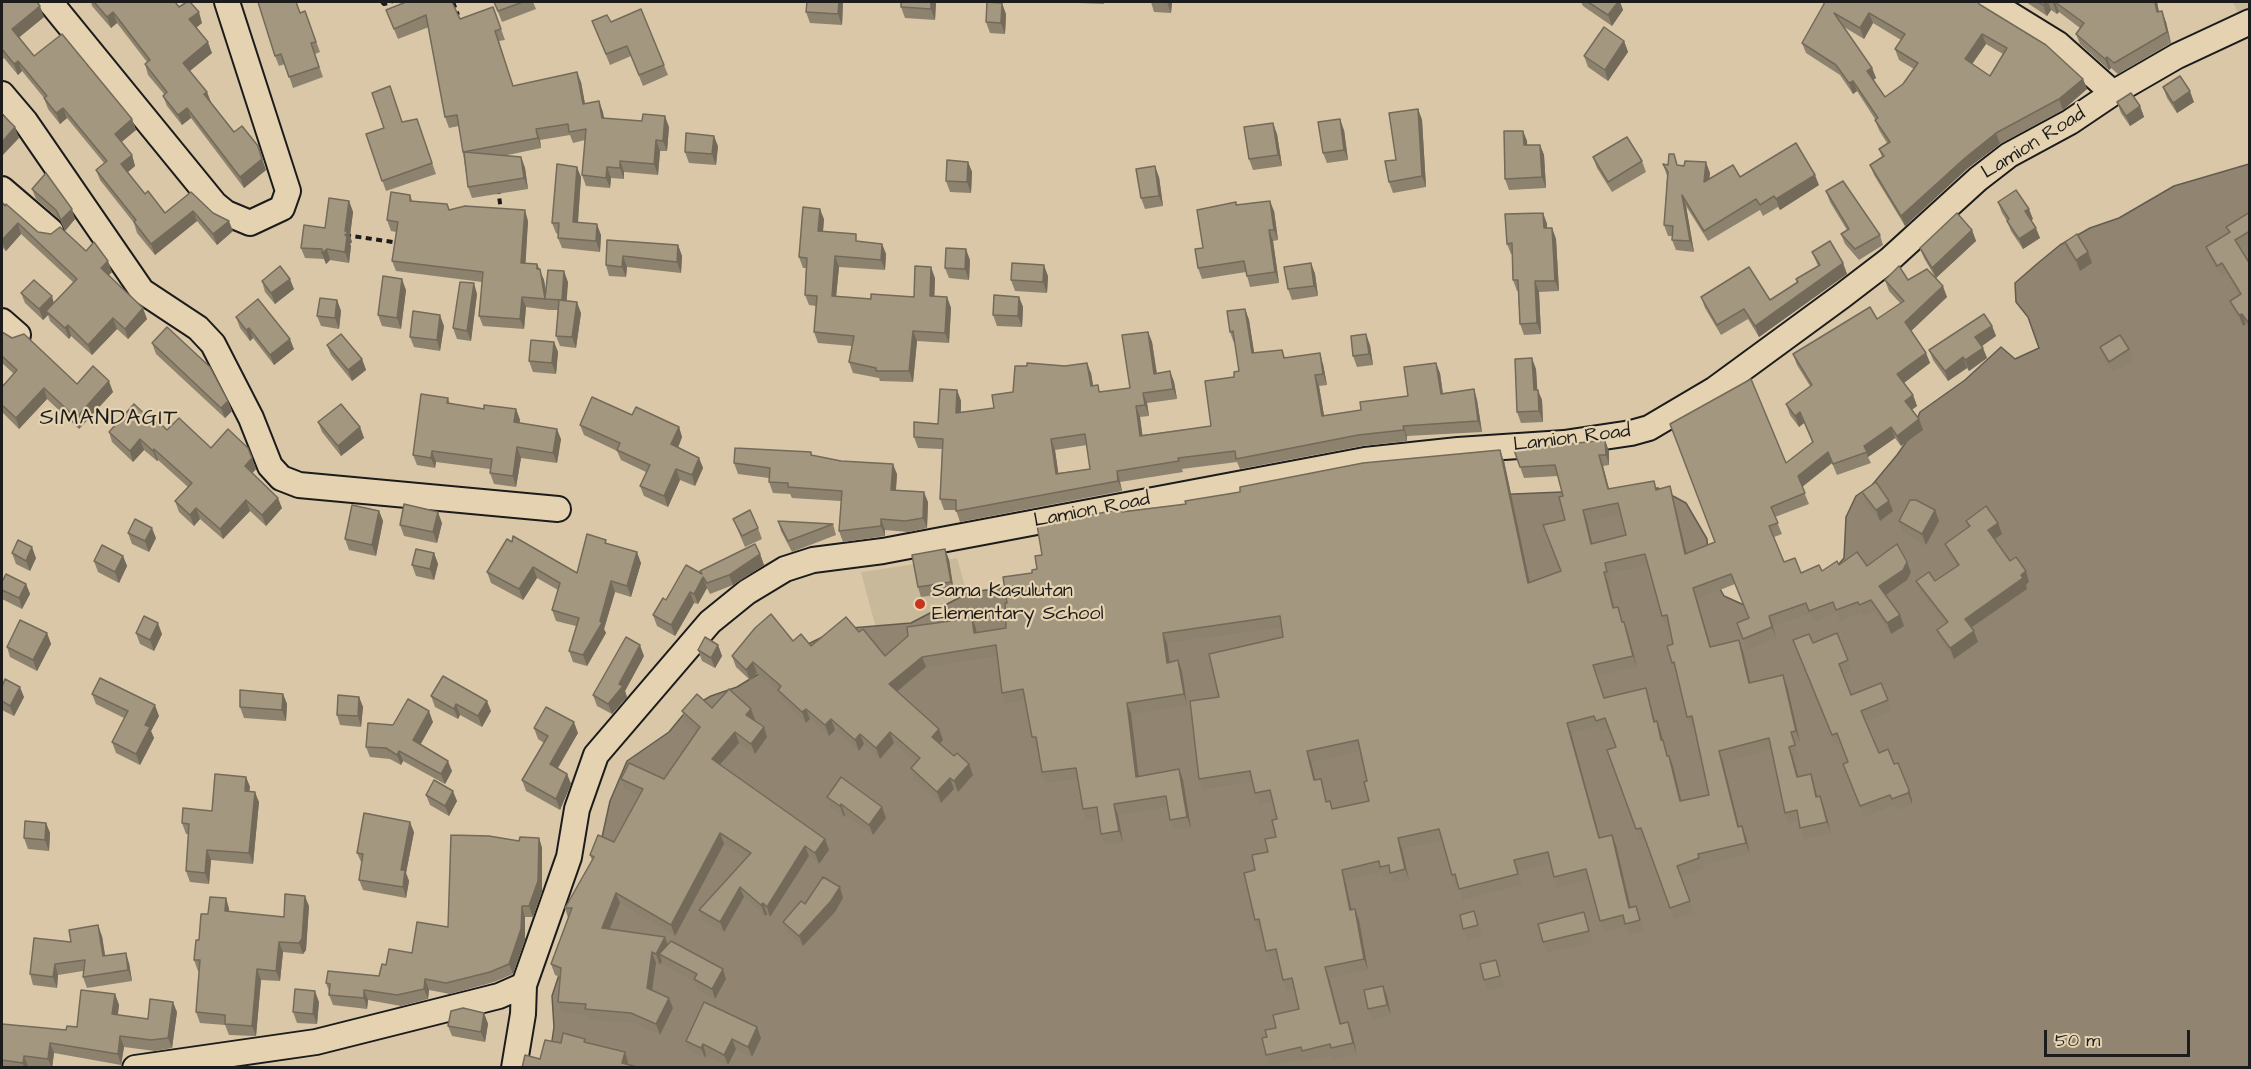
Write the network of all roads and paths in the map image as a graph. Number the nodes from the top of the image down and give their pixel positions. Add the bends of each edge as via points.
1 (50, 2) edge
2 (227, 2) edge
3 (382, 2) edge
4 (392, 2) edge
5 (453, 2) edge
6 (1990, 2) edge
7 (2250, 22) edge
8 (460, 23) edge
9 (2113, 93) junction
10 (2, 94) edge
11 (497, 176) edge
12 (2, 189) edge
13 (502, 220) edge
14 (51, 231) edge
15 (341, 235) edge
16 (410, 245) edge
17 (558, 509) dead end
18 (524, 985) junction
19 (135, 1068) edge
20 (514, 1068) edge

1 - 2 street via 215,204 250,223 282,208 288,191
3 - 4 path
5 - 8 path
6 - 9 street via 2058,44
7 - 9 street, Lamion Road via 2177,56
9 - 18 street, Lamion Road via 2009,155 1851,289 1715,389 1649,428 1564,443 1365,460 883,551 799,563 747,592 710,622 596,755 584,783 569,857
10 - 17 street via 142,291 198,328 213,344 270,466 281,478 299,485
11 - 13 path
12 - 14 street
15 - 16 path
18 - 19 street via 499,996 316,1042
18 - 20 street, Lamion Road

